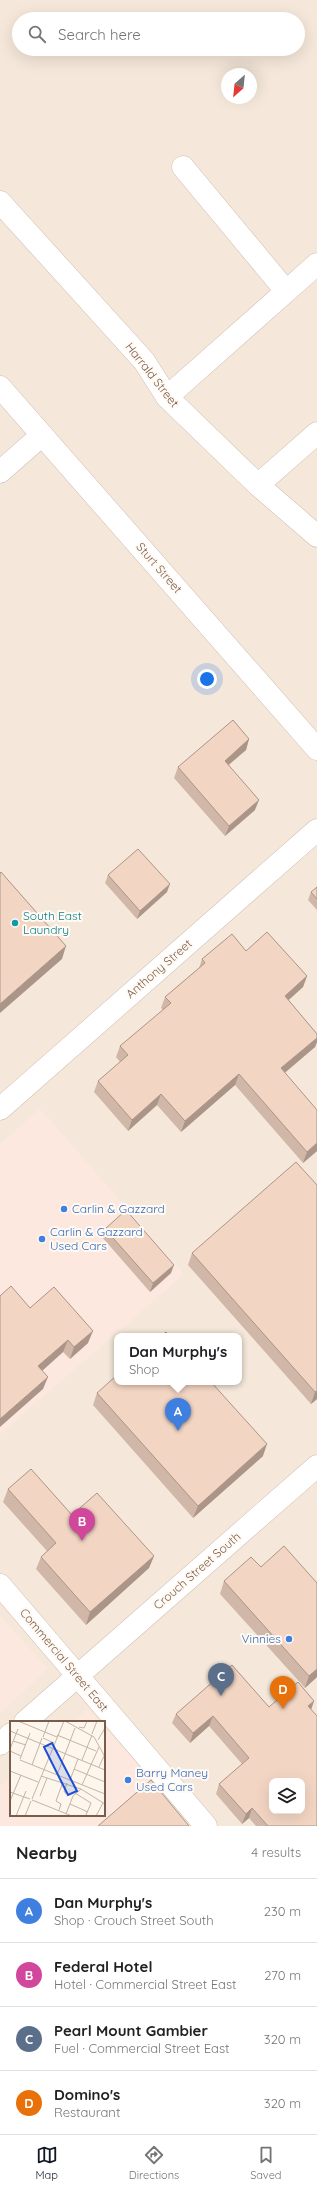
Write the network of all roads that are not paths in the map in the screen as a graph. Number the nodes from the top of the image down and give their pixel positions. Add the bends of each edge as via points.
1 (183, 167) dead end
2 (0, 202) edge
3 (317, 264) edge
4 (286, 291) junction
5 (0, 387) edge
6 (166, 397) junction
7 (317, 433) edge
8 (42, 435) junction
9 (0, 472) edge
10 (258, 485) junction
11 (317, 536) edge
12 (317, 749) edge
13 (317, 830) edge
14 (0, 1109) edge
15 (317, 1466) edge
16 (0, 1585) edge
17 (77, 1676) junction
18 (25, 1721) edge
19 (10, 1735) edge
20 (0, 1744) edge
21 (206, 1826) edge

1 - 4 street
2 - 6 street, Harrald Street via 144,361
3 - 4 street
4 - 6 street
5 - 8 street, Sturt Street
6 - 10 street, Harrald Street
7 - 10 street
8 - 9 street
8 - 12 street, Sturt Street
10 - 11 street, Harrald Street
13 - 14 street, Anthony Street
15 - 17 street, Crouch Street South
16 - 17 street, Commercial Street East
17 - 18 street, Crouch Street South
17 - 21 street, Commercial Street East
19 - 20 street

